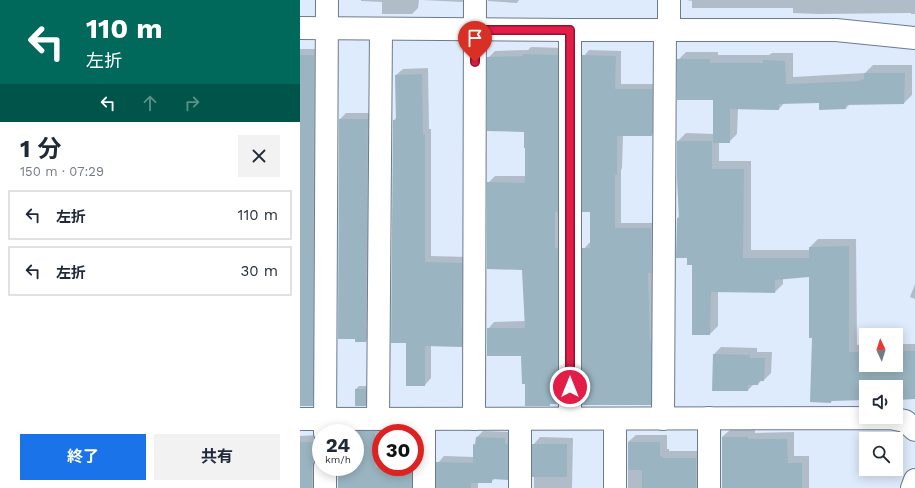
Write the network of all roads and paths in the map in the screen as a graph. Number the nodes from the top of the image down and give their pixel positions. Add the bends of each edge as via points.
1 (327, 0) edge
2 (476, 0) edge
3 (669, 0) edge
4 (300, 28) edge
5 (327, 28) junction
6 (381, 29) junction
7 (475, 30) junction
8 (570, 30) junction
9 (667, 30) junction
10 (915, 38) edge
11 (570, 418) junction
12 (709, 418) junction
13 (300, 419) edge
14 (378, 419) junction
15 (424, 419) junction
16 (474, 419) junction
17 (520, 419) junction
18 (615, 419) junction
19 (663, 419) junction
20 (318, 424) edge
21 (325, 424) edge
22 (340, 424) edge
23 (915, 430) edge
24 (325, 476) edge
25 (915, 480) edge
26 (325, 488) edge
27 (424, 488) edge
28 (520, 488) edge
29 (614, 488) edge
30 (709, 488) edge
31 (912, 488) edge

1 - 5 street
2 - 7 street
3 - 9 street
4 - 5 street
5 - 6 street
5 - 21 street
6 - 7 street
6 - 14 street
7 - 8 street
7 - 16 street
8 - 9 street
8 - 11 street
9 - 10 street via 836,30
9 - 19 street
11 - 17 street
11 - 18 street
12 - 19 street
12 - 23 street via 890,418 905,420
12 - 30 street
13 - 20 street
14 - 15 street
14 - 22 street
15 - 16 street
15 - 27 street
16 - 17 street
17 - 28 street
18 - 19 street
18 - 29 street
24 - 26 street
25 - 31 street

